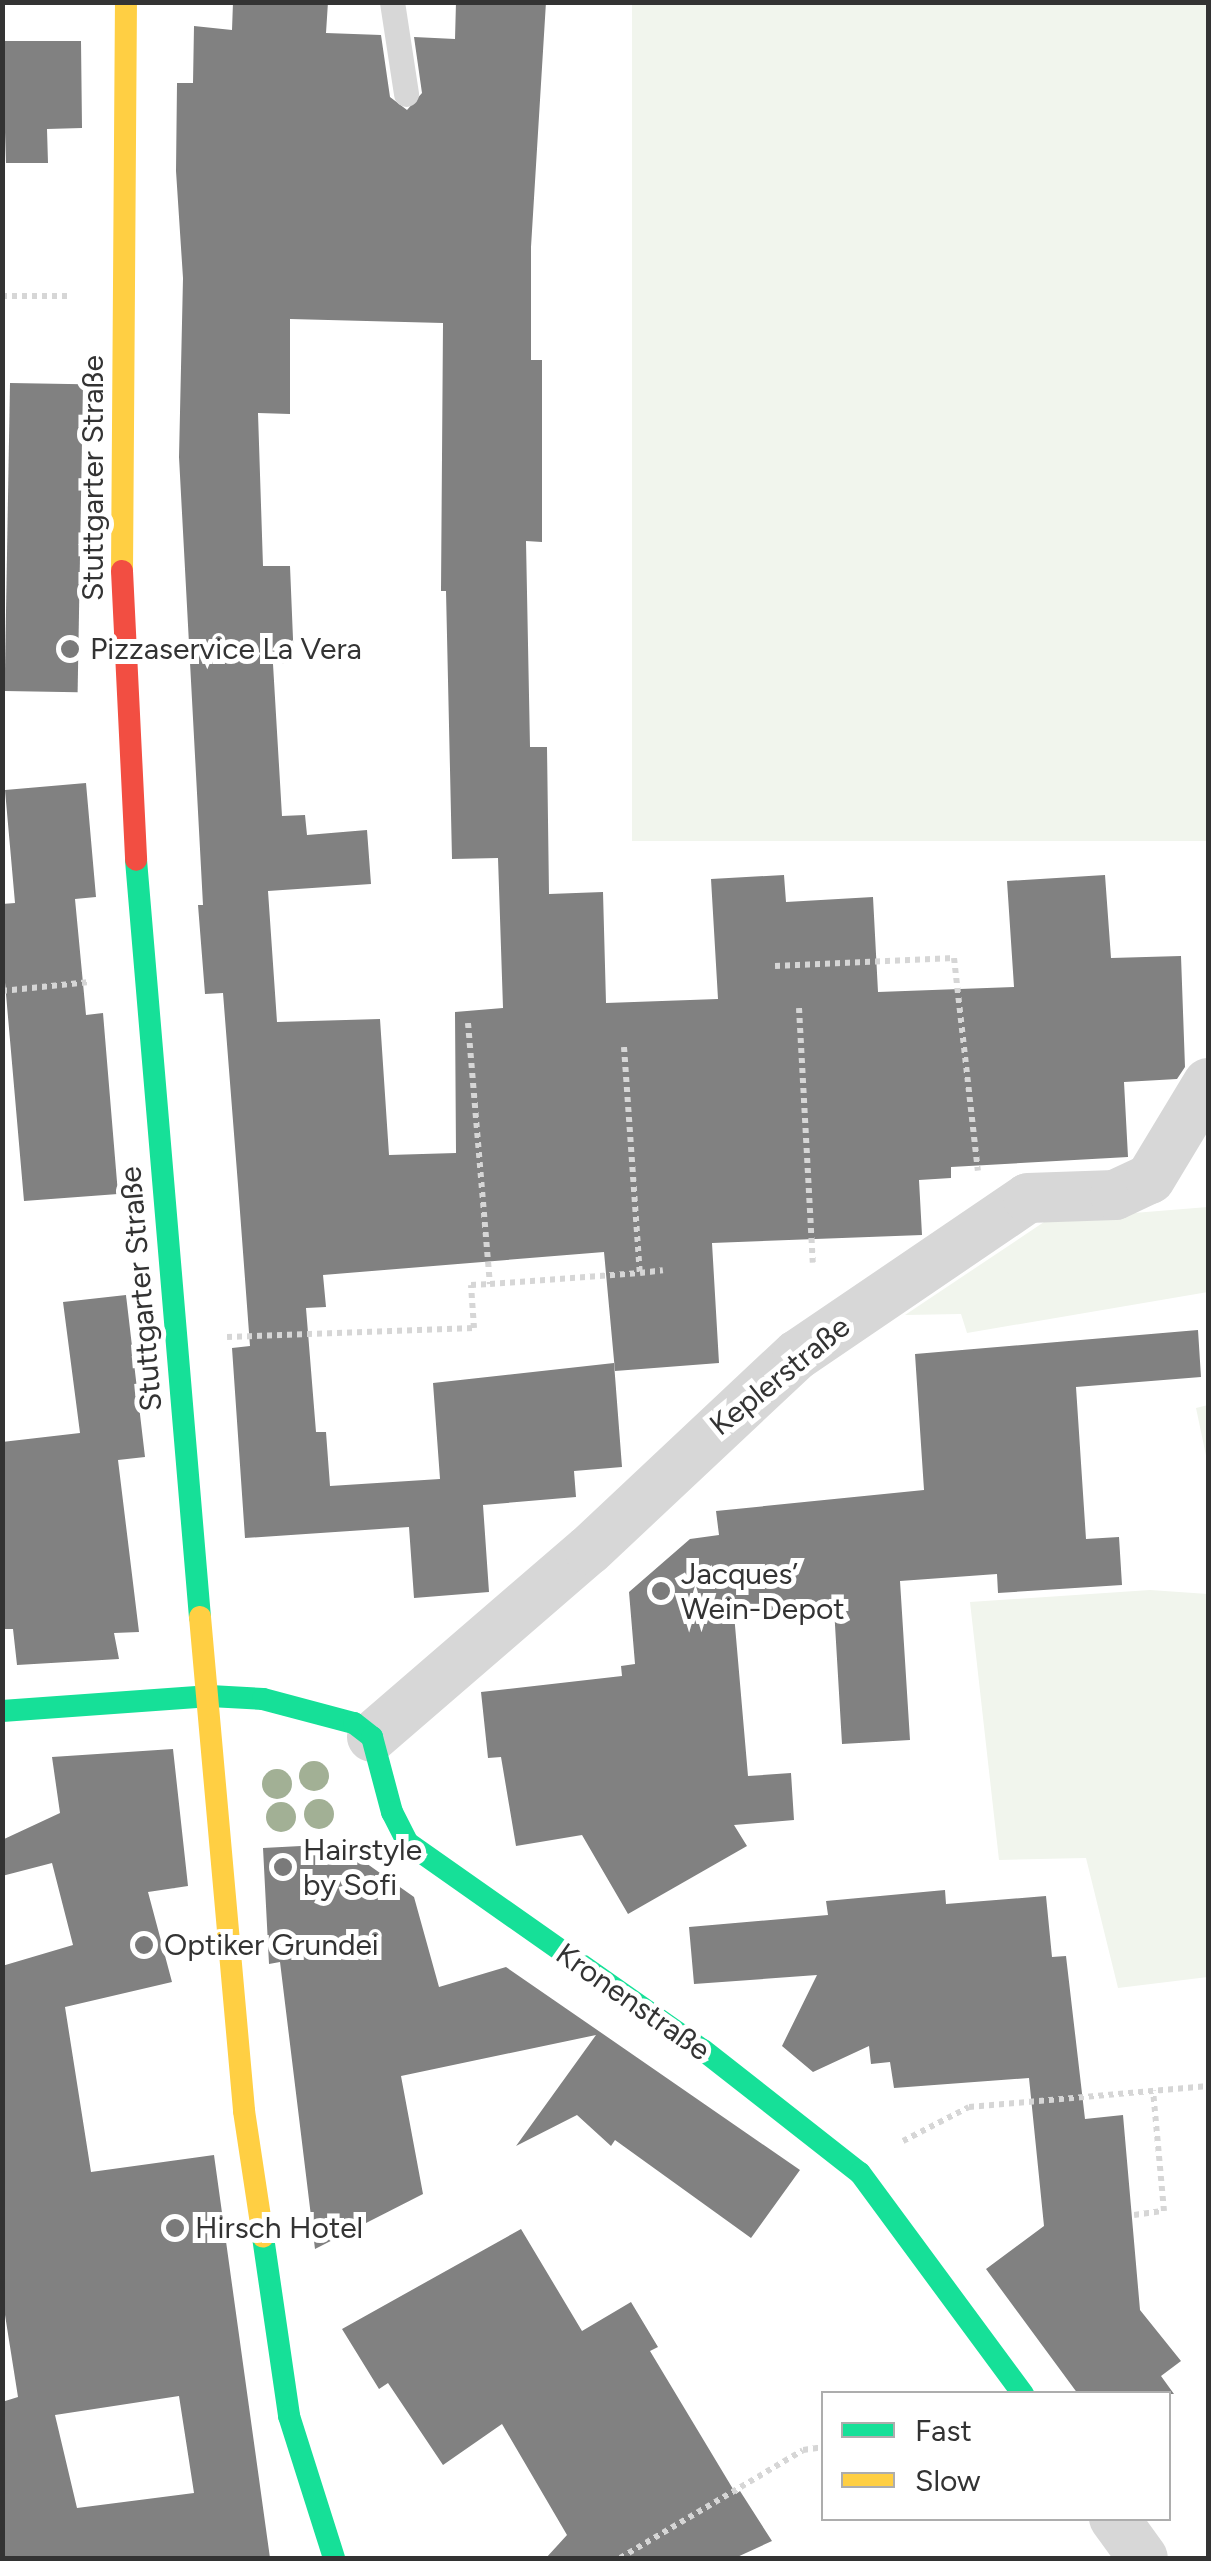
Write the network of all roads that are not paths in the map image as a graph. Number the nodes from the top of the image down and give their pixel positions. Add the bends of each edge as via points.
1 (126, 2) edge
2 (392, 2) edge
3 (406, 94) dead end
4 (1208, 1083) edge
5 (210, 1696) junction
6 (2, 1712) edge
7 (372, 1736) junction
8 (1021, 2391) edge
9 (1116, 2521) edge
10 (334, 2558) edge
11 (1143, 2558) edge

1 - 5 main road, Stuttgarter Straße via 125,712 142,978
2 - 3 lane
4 - 7 street, Keplerstraße via 1150,1179 1114,1195 1028,1198 767,1379 589,1550
5 - 6 main road
5 - 7 main road via 338,1715
5 - 10 main road, Stuttgarter Straße via 244,2111 264,2260 289,2416
7 - 8 main road, Kronenstraße via 392,1812 408,1844 704,2050 860,2172
9 - 11 street

